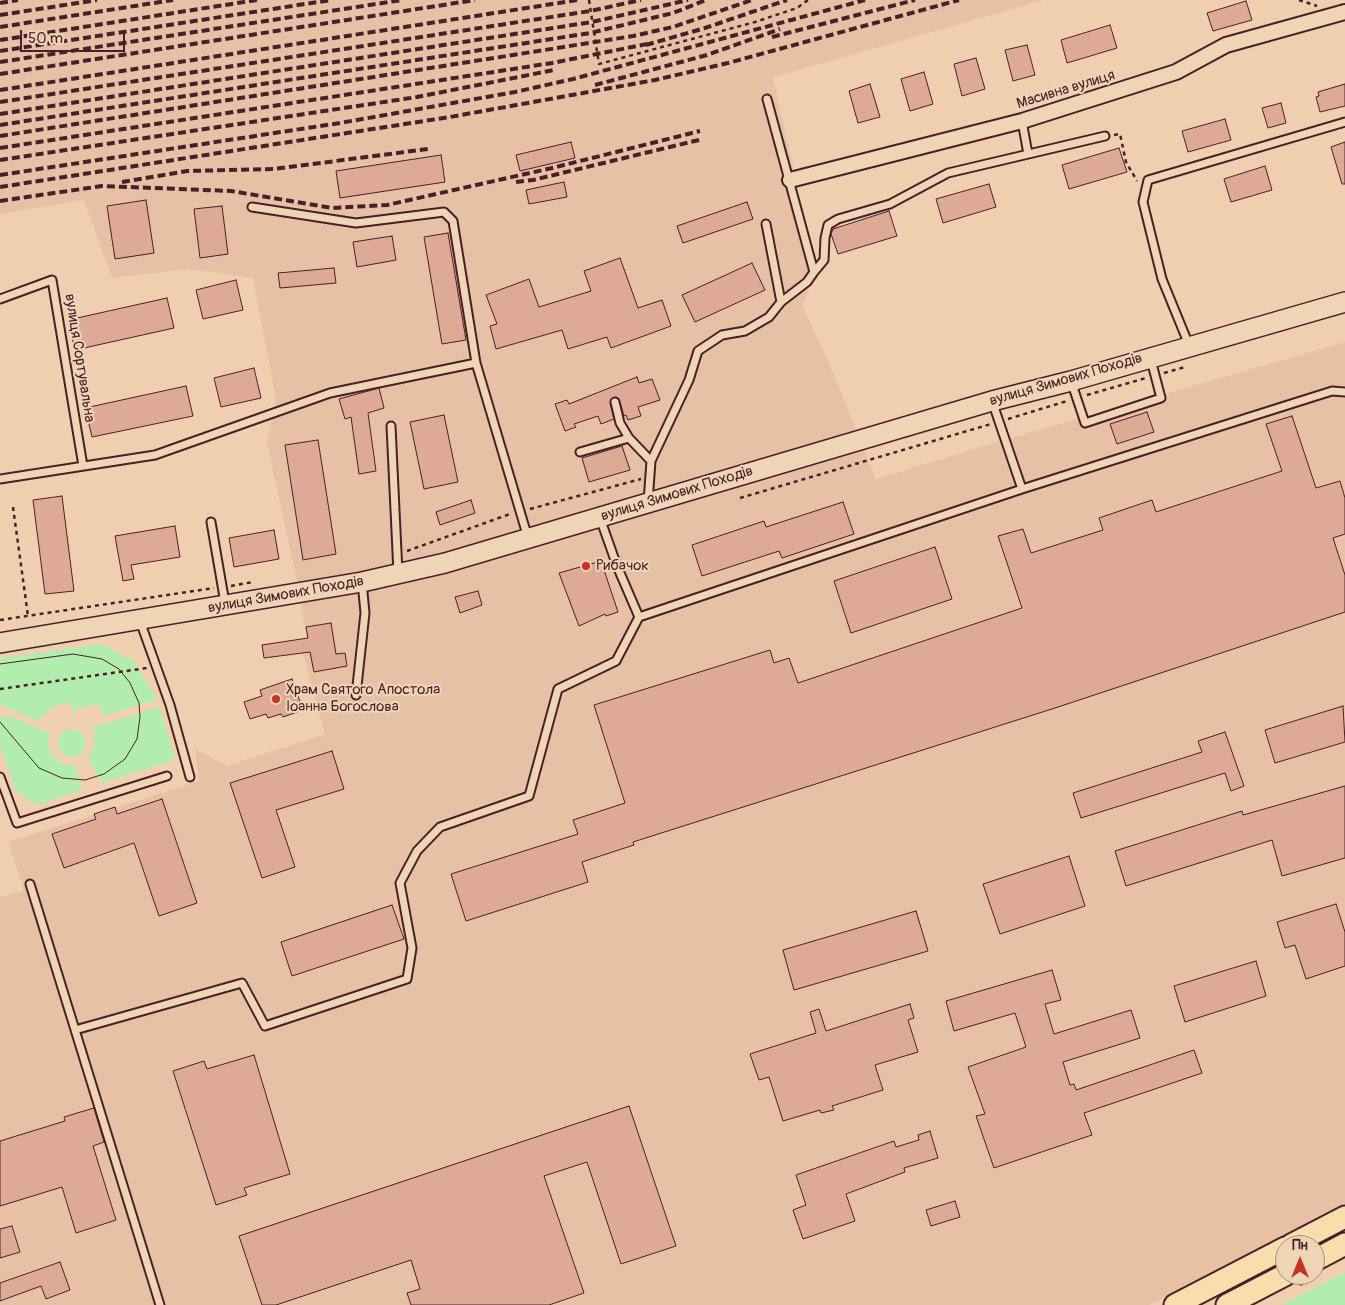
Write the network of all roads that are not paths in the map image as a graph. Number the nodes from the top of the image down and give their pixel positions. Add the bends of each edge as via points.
1 (1345, 12) edge
2 (767, 99) dead end
3 (1022, 121) junction
4 (1345, 122) edge
5 (1105, 136) road end
6 (1028, 154) junction
7 (790, 180) junction
8 (252, 207) dead end
9 (766, 224) dead end
10 (814, 272) junction
11 (0, 298) edge
12 (781, 302) junction
13 (1345, 302) edge
14 (1189, 346) junction
15 (1150, 357) junction
16 (476, 363) junction
17 (1074, 390) junction
18 (1345, 392) edge
19 (992, 401) junction
20 (614, 402) dead end
21 (391, 426) dead end
22 (629, 438) junction
23 (580, 452) dead end
24 (651, 461) junction
25 (82, 466) junction
26 (0, 479) edge
27 (1022, 489) junction
28 (648, 502) junction
29 (600, 517) junction
30 (211, 522) dead end
31 (528, 539) junction
32 (398, 564) junction
33 (362, 582) junction
34 (226, 606) junction
35 (639, 617) junction
36 (140, 620) junction
37 (0, 643) edge
38 (356, 695) dead end
39 (167, 776) dead end
40 (0, 777) edge
41 (190, 777) dead end
42 (30, 884) dead end
43 (75, 1030) junction
44 (1345, 1217) edge
45 (1310, 1235) edge
46 (1345, 1244) edge
47 (1275, 1253) edge
48 (1325, 1260) edge
49 (1279, 1285) edge
50 (160, 1305) edge
51 (1175, 1305) edge
52 (1227, 1305) edge

1 - 3 street, Масивна вулиця via 1226,45 1176,72
2 - 7 lane
3 - 6 lane
3 - 7 street, Масивна вулиця
4 - 14 lane via 1148,180 1143,202 1162,279
5 - 6 lane
6 - 10 lane via 948,174 890,204 838,219 828,225 824,260
7 - 10 lane
8 - 16 lane via 356,223 444,212 453,221
9 - 12 lane
10 - 12 lane via 807,282
11 - 25 lane, вулиця Сортувальна via 52,280
12 - 24 lane via 769,317 745,331 722,335 698,351 689,380
13 - 14 main road, вулиця Зимових Походів
14 - 15 main road, вулиця Зимових Походів
15 - 17 main road, вулиця Зимових Походів
15 - 17 lane via 1161,398 1085,423
16 - 25 lane via 330,393 156,455
16 - 31 lane
17 - 19 main road, вулиця Зимових Походів
18 - 27 lane via 1332,391
19 - 27 lane
19 - 28 main road, вулиця Зимових Походів
20 - 22 lane via 620,423
21 - 32 lane
22 - 23 lane
22 - 24 lane
24 - 28 lane
25 - 26 lane
27 - 35 lane
28 - 29 main road, вулиця Зимових Походів
29 - 31 main road, вулиця Зимових Походів
29 - 35 lane
30 - 34 lane
31 - 32 main road, вулиця Зимових Походів
32 - 33 main road, вулиця Зимових Походів
33 - 34 main road, вулиця Зимових Походів
33 - 38 lane via 365,613
34 - 36 main road, вулиця Зимових Походів
35 - 43 lane via 616,661 558,689 529,796 440,827 417,851 400,883 412,948 407,979 265,1026 242,983
36 - 37 main road, вулиця Зимових Походів
36 - 41 lane
39 - 40 lane via 17,823
42 - 43 lane
43 - 50 lane
44 - 45 main road
46 - 48 main road
47 - 51 main road
49 - 52 main road

